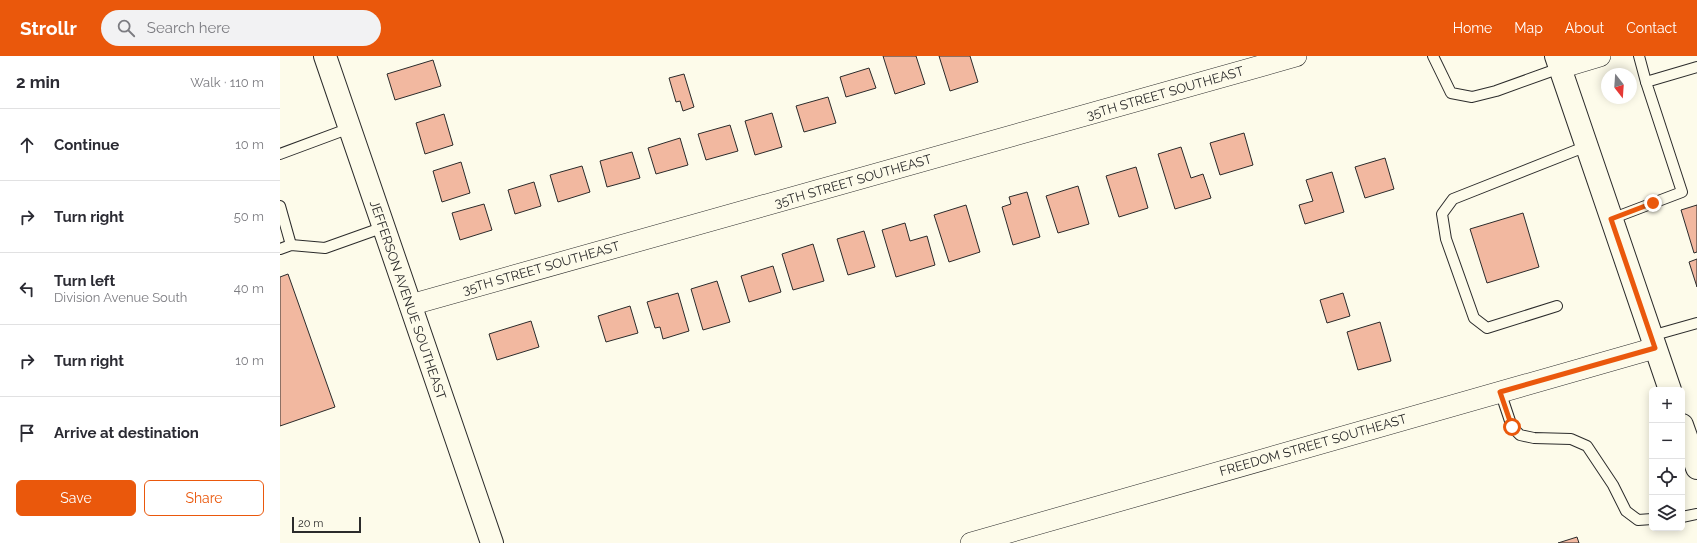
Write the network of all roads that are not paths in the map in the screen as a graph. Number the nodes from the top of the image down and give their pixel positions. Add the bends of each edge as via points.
1 (325, 56) edge
2 (1296, 56) edge
3 (1433, 56) edge
4 (1600, 56) edge
5 (1639, 56) edge
6 (1558, 62) edge
7 (1697, 67) edge
8 (1646, 82) junction
9 (350, 128) junction
10 (1587, 146) junction
11 (280, 154) edge
12 (280, 206) edge
13 (1611, 219) junction
14 (384, 227) junction
15 (291, 245) junction
16 (280, 249) edge
17 (410, 305) junction
18 (1557, 306) dead end
19 (1697, 323) edge
20 (1653, 342) junction
21 (1669, 387) edge
22 (1500, 392) junction
23 (1685, 434) edge
24 (1697, 468) edge
25 (1697, 514) edge
26 (1685, 516) edge
27 (1649, 519) edge
28 (492, 543) edge
29 (971, 543) edge

1 - 9 street, JEFFERSON AVENUE SOUTHEAST
2 - 17 street, 35TH STREET SOUTHEAST
3 - 6 lane via 1451,93 1472,97 1496,91
4 - 6 street
5 - 8 lane
6 - 10 street
7 - 8 lane
8 - 13 lane via 1682,192
9 - 11 lane
9 - 14 street, JEFFERSON AVENUE SOUTHEAST
10 - 13 street
10 - 18 lane via 1453,198 1442,214 1446,239 1474,318 1487,328
12 - 15 lane
13 - 20 street
14 - 15 lane via 325,248
14 - 17 street, JEFFERSON AVENUE SOUTHEAST
15 - 16 lane
17 - 28 street, JEFFERSON AVENUE SOUTHEAST
19 - 20 lane
20 - 21 street
20 - 22 street, FREEDOM STREET SOUTHEAST
22 - 27 lane via 1512,427 1520,435 1571,439 1587,446 1613,485 1626,511 1638,520
22 - 29 street, FREEDOM STREET SOUTHEAST
23 - 24 street
25 - 26 lane

